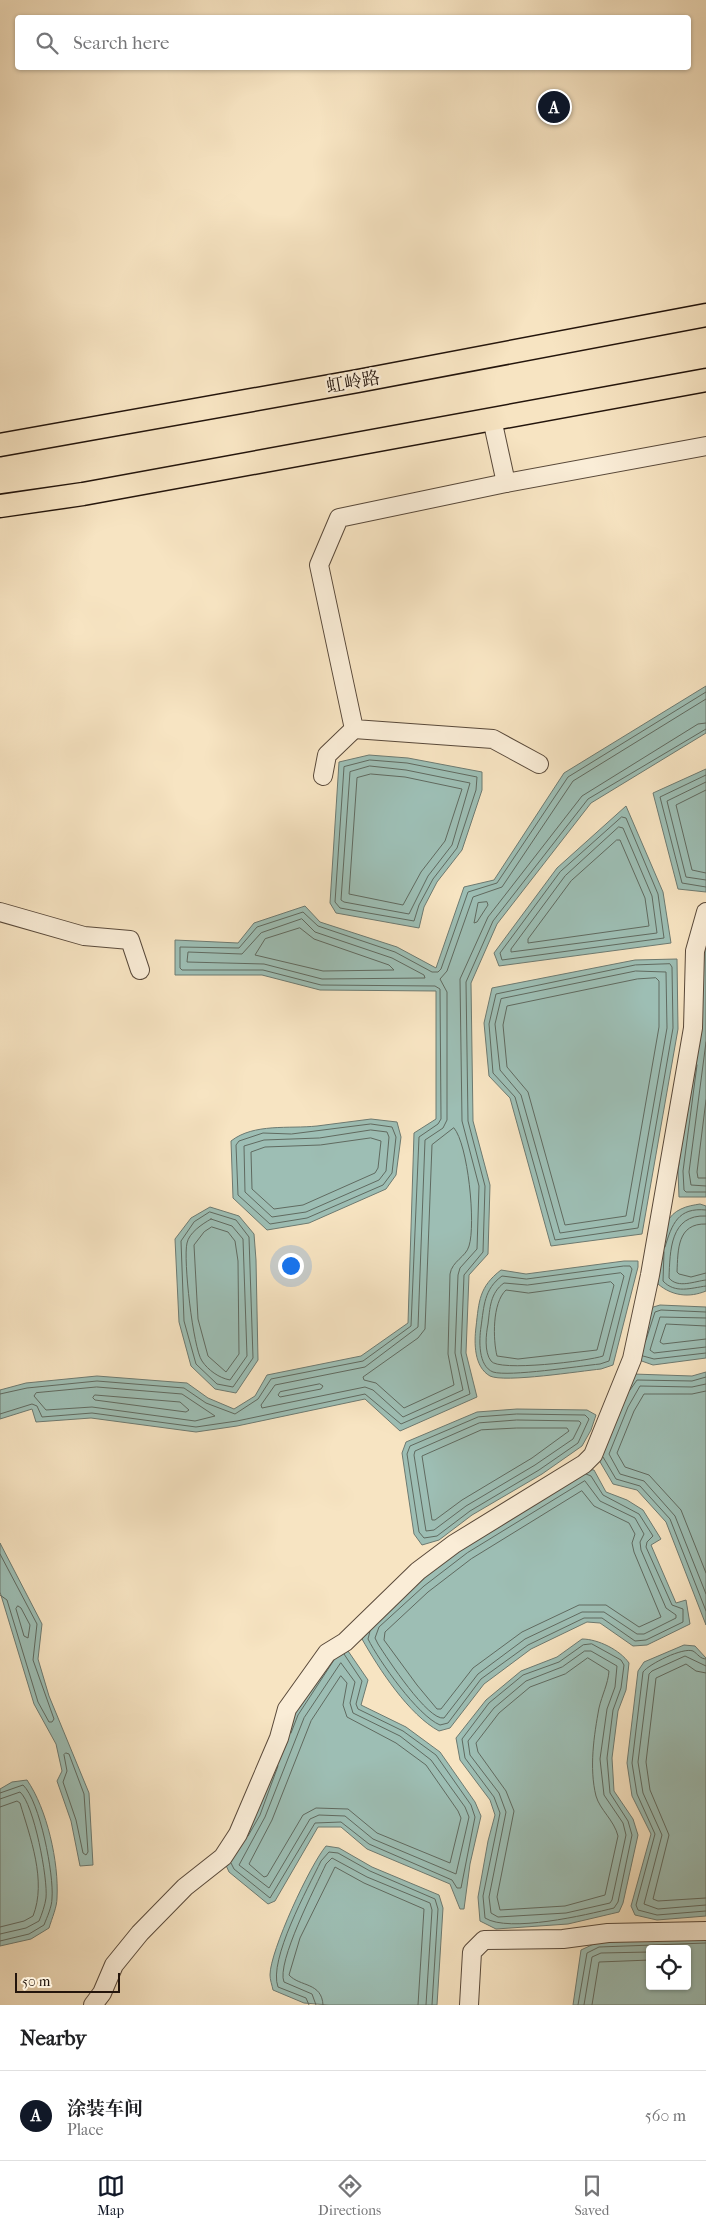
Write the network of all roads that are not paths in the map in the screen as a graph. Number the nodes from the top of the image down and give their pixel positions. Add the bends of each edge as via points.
1 (706, 315) edge
2 (706, 381) edge
3 (492, 419) junction
4 (0, 445) edge
5 (706, 446) edge
6 (506, 483) junction
7 (0, 506) edge
8 (354, 728) junction
9 (540, 764) dead end
10 (323, 776) dead end
11 (0, 912) edge
12 (706, 912) edge
13 (140, 970) dead end
14 (706, 1932) edge
15 (93, 2005) edge
16 (468, 2005) edge

1 - 4 main road, 虹岭路 via 367,380
2 - 3 main road
3 - 6 street
3 - 7 main road via 83,494
5 - 6 street
6 - 8 street via 340,518 319,565
8 - 9 street via 493,739
8 - 10 street via 327,755
11 - 13 street via 84,936 130,940
12 - 15 street via 695,951 693,1028 650,1275 632,1359 593,1455 584,1464 454,1544 418,1571 345,1642 327,1653 287,1709 279,1738 238,1834 222,1857 185,1887 140,1933 114,1965
14 - 16 street via 608,1933 484,1940 472,1952

